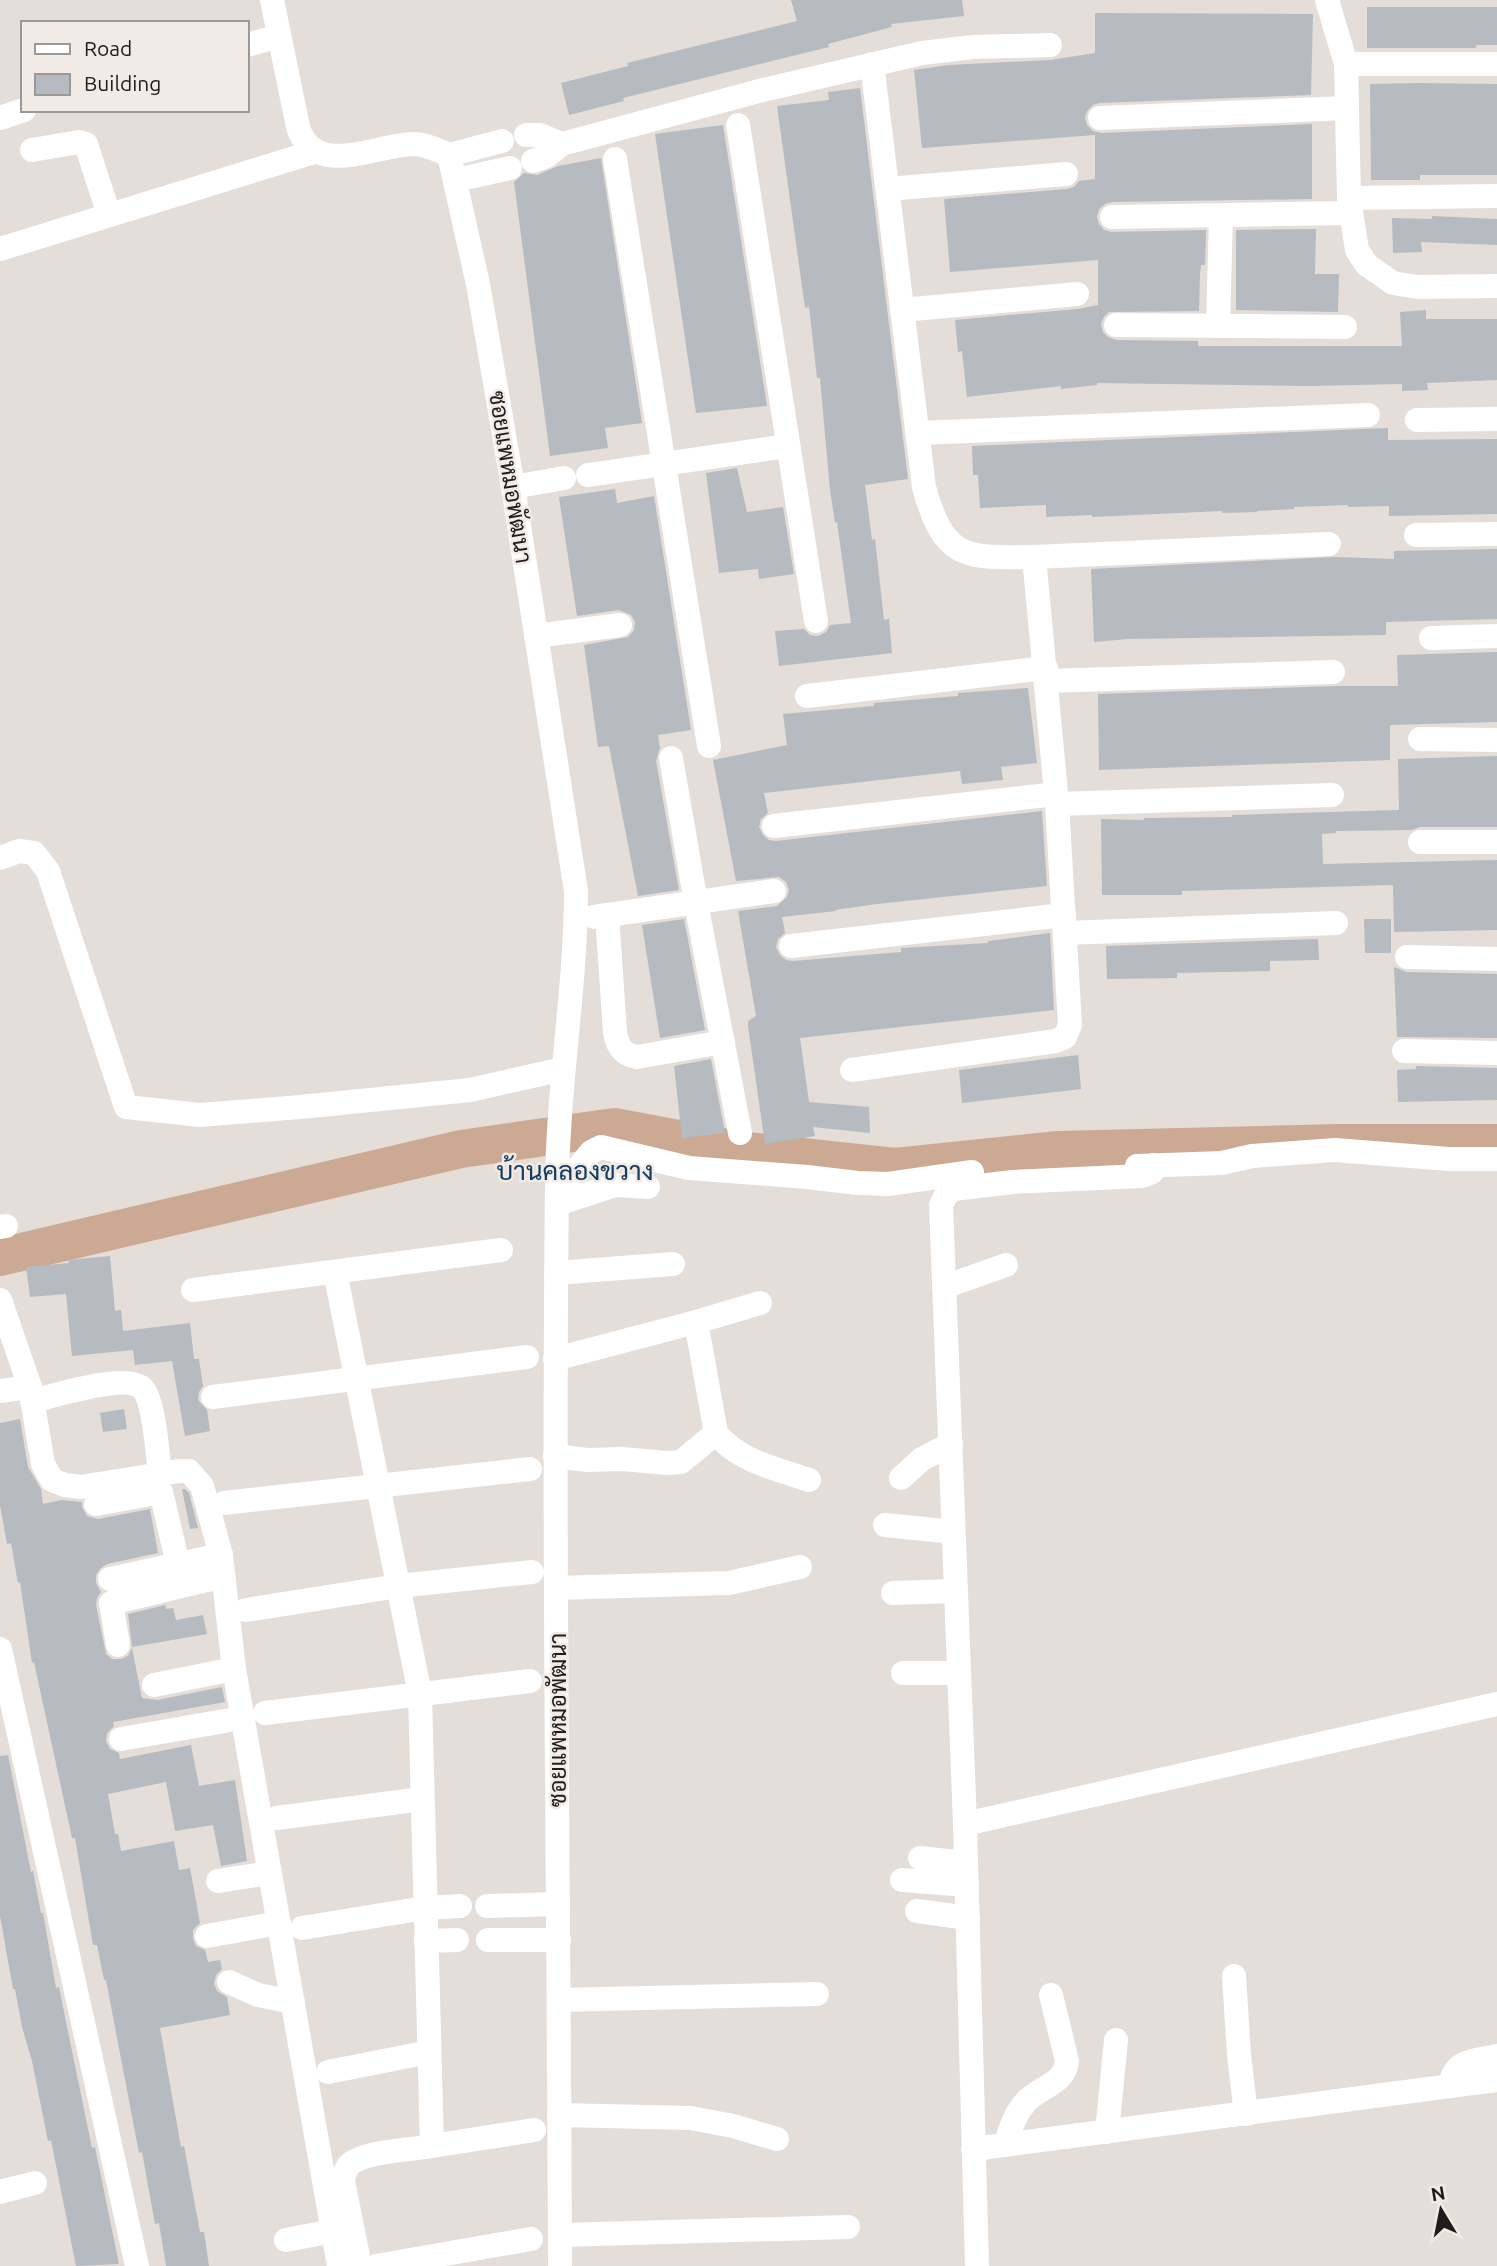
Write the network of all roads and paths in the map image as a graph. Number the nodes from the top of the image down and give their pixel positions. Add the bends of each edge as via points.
1 (272, 0) edge
2 (1327, 0) edge
3 (279, 36) junction
4 (248, 45) edge
5 (1050, 45) dead end
6 (872, 64) junction
7 (1346, 64) junction
8 (1497, 64) edge
9 (1347, 107) junction
10 (21, 111) edge
11 (0, 118) edge
12 (1100, 118) dead end
13 (738, 125) dead end
14 (562, 144) junction
15 (32, 149) dead end
16 (314, 152) junction
17 (449, 155) junction
18 (615, 159) dead end
19 (1066, 174) dead end
20 (456, 180) junction
21 (888, 189) junction
22 (1497, 195) edge
23 (1350, 206) junction
24 (109, 215) junction
25 (1112, 217) dead end
26 (1221, 217) junction
27 (0, 249) edge
28 (1497, 286) edge
29 (1077, 294) dead end
30 (902, 310) junction
31 (1116, 325) dead end
32 (1218, 326) junction
33 (1345, 327) dead end
34 (1368, 415) dead end
35 (1497, 419) edge
36 (1418, 420) dead end
37 (917, 433) junction
38 (787, 446) junction
39 (663, 465) junction
40 (513, 487) junction
41 (1497, 534) edge
42 (1416, 535) dead end
43 (1329, 544) dead end
44 (1034, 557) junction
45 (816, 621) dead end
46 (620, 625) dead end
47 (536, 636) junction
48 (1497, 636) edge
49 (1431, 638) dead end
50 (1333, 672) dead end
51 (1046, 674) junction
52 (807, 696) dead end
53 (1420, 739) dead end
54 (1497, 740) edge
55 (709, 746) dead end
56 (671, 758) dead end
57 (1332, 795) dead end
58 (1057, 799) junction
59 (774, 826) dead end
60 (1420, 842) dead end
61 (1497, 842) edge
62 (0, 858) edge
63 (774, 891) dead end
64 (696, 903) junction
65 (607, 915) junction
66 (576, 919) junction
67 (1336, 923) dead end
68 (1065, 924) junction
69 (791, 946) dead end
70 (1407, 957) dead end
71 (1497, 959) edge
72 (723, 1042) junction
73 (1404, 1051) dead end
74 (1497, 1053) edge
75 (563, 1069) junction
76 (852, 1070) dead end
77 (740, 1133) dead end
78 (1497, 1159) edge
79 (1154, 1165) junction
80 (648, 1187) dead end
81 (557, 1189) junction
82 (501, 1250) dead end
83 (673, 1264) dead end
84 (1006, 1265) dead end
85 (335, 1272) junction
86 (556, 1273) junction
87 (944, 1287) junction
88 (193, 1290) dead end
89 (760, 1303) dead end
90 (1, 1306) edge
91 (696, 1322) junction
92 (527, 1357) dead end
93 (555, 1359) junction
94 (356, 1379) junction
95 (0, 1391) edge
96 (31, 1394) junction
97 (213, 1396) dead end
98 (716, 1433) junction
99 (951, 1444) junction
100 (555, 1456) junction
101 (530, 1468) dead end
102 (160, 1475) junction
103 (901, 1478) dead end
104 (809, 1479) dead end
105 (377, 1485) junction
106 (224, 1503) dead end
107 (96, 1504) dead end
108 (885, 1525) dead end
109 (953, 1532) junction
110 (178, 1564) junction
111 (222, 1565) junction
112 (800, 1567) dead end
113 (532, 1572) dead end
114 (110, 1579) dead end
115 (398, 1586) junction
116 (556, 1588) junction
117 (955, 1591) junction
118 (893, 1592) dead end
119 (246, 1611) dead end
120 (118, 1645) dead end
121 (0, 1649) edge
122 (234, 1669) junction
123 (903, 1673) dead end
124 (958, 1673) junction
125 (530, 1681) dead end
126 (154, 1685) dead end
127 (420, 1694) junction
128 (1497, 1704) edge
129 (254, 1715) junction
130 (121, 1739) dead end
131 (422, 1799) junction
132 (277, 1818) dead end
133 (965, 1824) junction
134 (920, 1858) dead end
135 (270, 1873) junction
136 (967, 1874) junction
137 (902, 1880) dead end
138 (218, 1881) dead end
139 (558, 1904) junction
140 (460, 1906) dead end
141 (487, 1906) dead end
142 (425, 1908) junction
143 (917, 1911) dead end
144 (968, 1917) junction
145 (290, 1925) junction
146 (207, 1936) dead end
147 (457, 1940) dead end
148 (488, 1940) dead end
149 (559, 1940) junction
150 (426, 1941) junction
151 (1234, 1976) dead end
152 (229, 1982) dead end
153 (817, 1994) dead end
154 (1051, 1995) dead end
155 (559, 2000) junction
156 (293, 2002) junction
157 (1116, 2040) dead end
158 (429, 2052) junction
159 (1497, 2056) edge
160 (328, 2072) dead end
161 (1497, 2080) edge
162 (1450, 2087) junction
163 (1246, 2114) junction
164 (559, 2115) junction
165 (534, 2130) dead end
166 (1107, 2132) junction
167 (776, 2139) dead end
168 (1005, 2145) junction
169 (432, 2147) junction
170 (973, 2149) junction
171 (35, 2183) dead end
172 (0, 2192) edge
173 (848, 2227) dead end
174 (333, 2231) junction
175 (559, 2235) junction
176 (531, 2239) dead end
177 (286, 2240) dead end
178 (137, 2266) edge
179 (339, 2266) edge
180 (360, 2266) edge
181 (376, 2266) edge
182 (560, 2266) edge
183 (977, 2266) edge

1 - 3 street
2 - 7 street
3 - 4 street
3 - 16 street via 301,137
5 - 6 street via 973,47
6 - 14 street
6 - 21 street
7 - 8 street
7 - 9 street
9 - 12 street
9 - 23 street
10 - 11 street
13 - 38 street
14 - 17 street via 540,135
14 - 20 street via 547,156 521,165
15 - 24 street via 86,144
16 - 17 street via 344,155 415,144
16 - 24 street
17 - 20 street, ซอยแพหมอพัฒนา
18 - 39 street
19 - 21 street
20 - 40 street, ซอยแพหมอพัฒนา
21 - 30 street
22 - 23 street
23 - 26 street
23 - 28 street via 1357,250 1367,265 1393,283
24 - 27 street
25 - 26 street
26 - 32 street
29 - 30 street
30 - 37 street
31 - 32 street
32 - 33 street
34 - 37 street
35 - 36 street
37 - 44 street via 931,513 953,546 968,555
38 - 39 street
38 - 45 street
39 - 40 street
39 - 55 street
40 - 47 street, ซอยแพหมอพัฒนา
41 - 42 street
43 - 44 street
44 - 51 street
46 - 47 street
47 - 66 street, ซอยแพหมอพัฒนา via 576,891
48 - 49 street
50 - 51 street
51 - 52 street
51 - 58 street
53 - 54 street
56 - 64 street
57 - 58 street
58 - 59 street
58 - 68 street
60 - 61 street
62 - 75 street via 34,852 48,871 126,1107 200,1115 300,1107 470,1090
63 - 64 street
64 - 65 street
64 - 72 street
65 - 66 street
65 - 72 street via 615,1032 622,1051 637,1056
66 - 75 street, ซอยแพหมอพัฒนา
67 - 68 street
68 - 69 street
68 - 76 street via 1070,1025 1065,1037
70 - 71 street
72 - 77 street
73 - 74 street
75 - 81 street, ซอยแพหมอพัฒนา
78 - 79 street via 1335,1150
79 - 81 street via 1100,1169 1065,1164 876,1185 689,1168 600,1147
79 - 87 street via 1152,1172 1142,1176 953,1189 941,1205
80 - 81 street
81 - 86 street, ซอยแพหมอพัฒนา
82 - 85 street
83 - 86 street
84 - 87 street
85 - 88 street
85 - 94 street
86 - 93 street, ซอยแพหมอพัฒนา
87 - 99 street
89 - 91 street
90 - 96 street
91 - 93 street
91 - 98 street
92 - 94 street
93 - 100 street, ซอยแพหมอพัฒนา
94 - 97 street
94 - 105 street
95 - 96 street
96 - 102 street via 43,1464 51,1480 81,1487
96 - 102 street via 128,1382 142,1388 150,1401
98 - 100 street via 681,1462
98 - 104 street via 728,1448 752,1460
99 - 103 street via 922,1458
99 - 109 street
100 - 116 street, ซอยแพหมอพัฒนา
101 - 105 street
102 - 111 street via 189,1471 196,1477
105 - 106 street
105 - 115 street
107 - 110 street via 161,1492
108 - 109 street
109 - 117 street
110 - 111 street
110 - 114 street
111 - 120 street via 111,1603
111 - 122 street
112 - 116 street via 729,1583
113 - 115 street
115 - 119 street
115 - 127 street
116 - 139 street, ซอยแพหมอพัฒนา
117 - 118 street
117 - 124 street
121 - 178 street
122 - 126 street
122 - 129 street
123 - 124 street
124 - 133 street
125 - 127 street
127 - 129 street
127 - 131 street
128 - 133 street
129 - 130 street
129 - 135 street
131 - 132 street
131 - 142 street
133 - 136 street
134 - 136 street
135 - 138 street
135 - 145 street
136 - 137 street
136 - 144 street
139 - 141 street
139 - 149 street, ซอยแพหมอพัฒนา
140 - 142 street
142 - 145 street
142 - 150 street
143 - 144 street
144 - 170 street
145 - 146 street
145 - 156 street
147 - 150 street
148 - 149 street
149 - 155 street, ซอยแพหมอพัฒนา
150 - 158 street
151 - 163 street
152 - 156 street via 258,1995
153 - 155 street
154 - 168 street via 1066,2071 1026,2100 1015,2115
155 - 164 street, ซอยแพหมอพัฒนา
156 - 174 street
157 - 166 street
158 - 160 street
158 - 169 street
159 - 162 street via 1457,2067
161 - 162 street
162 - 163 street
163 - 166 street
164 - 167 street via 691,2118
164 - 175 street, ซอยแพหมอพัฒนา
165 - 169 street
166 - 168 street
168 - 170 street
169 - 180 street via 361,2158 345,2171 343,2181
170 - 183 street
171 - 172 street
173 - 175 street
174 - 177 street
174 - 179 street
175 - 182 street, ซอยแพหมอพัฒนา
176 - 181 street

